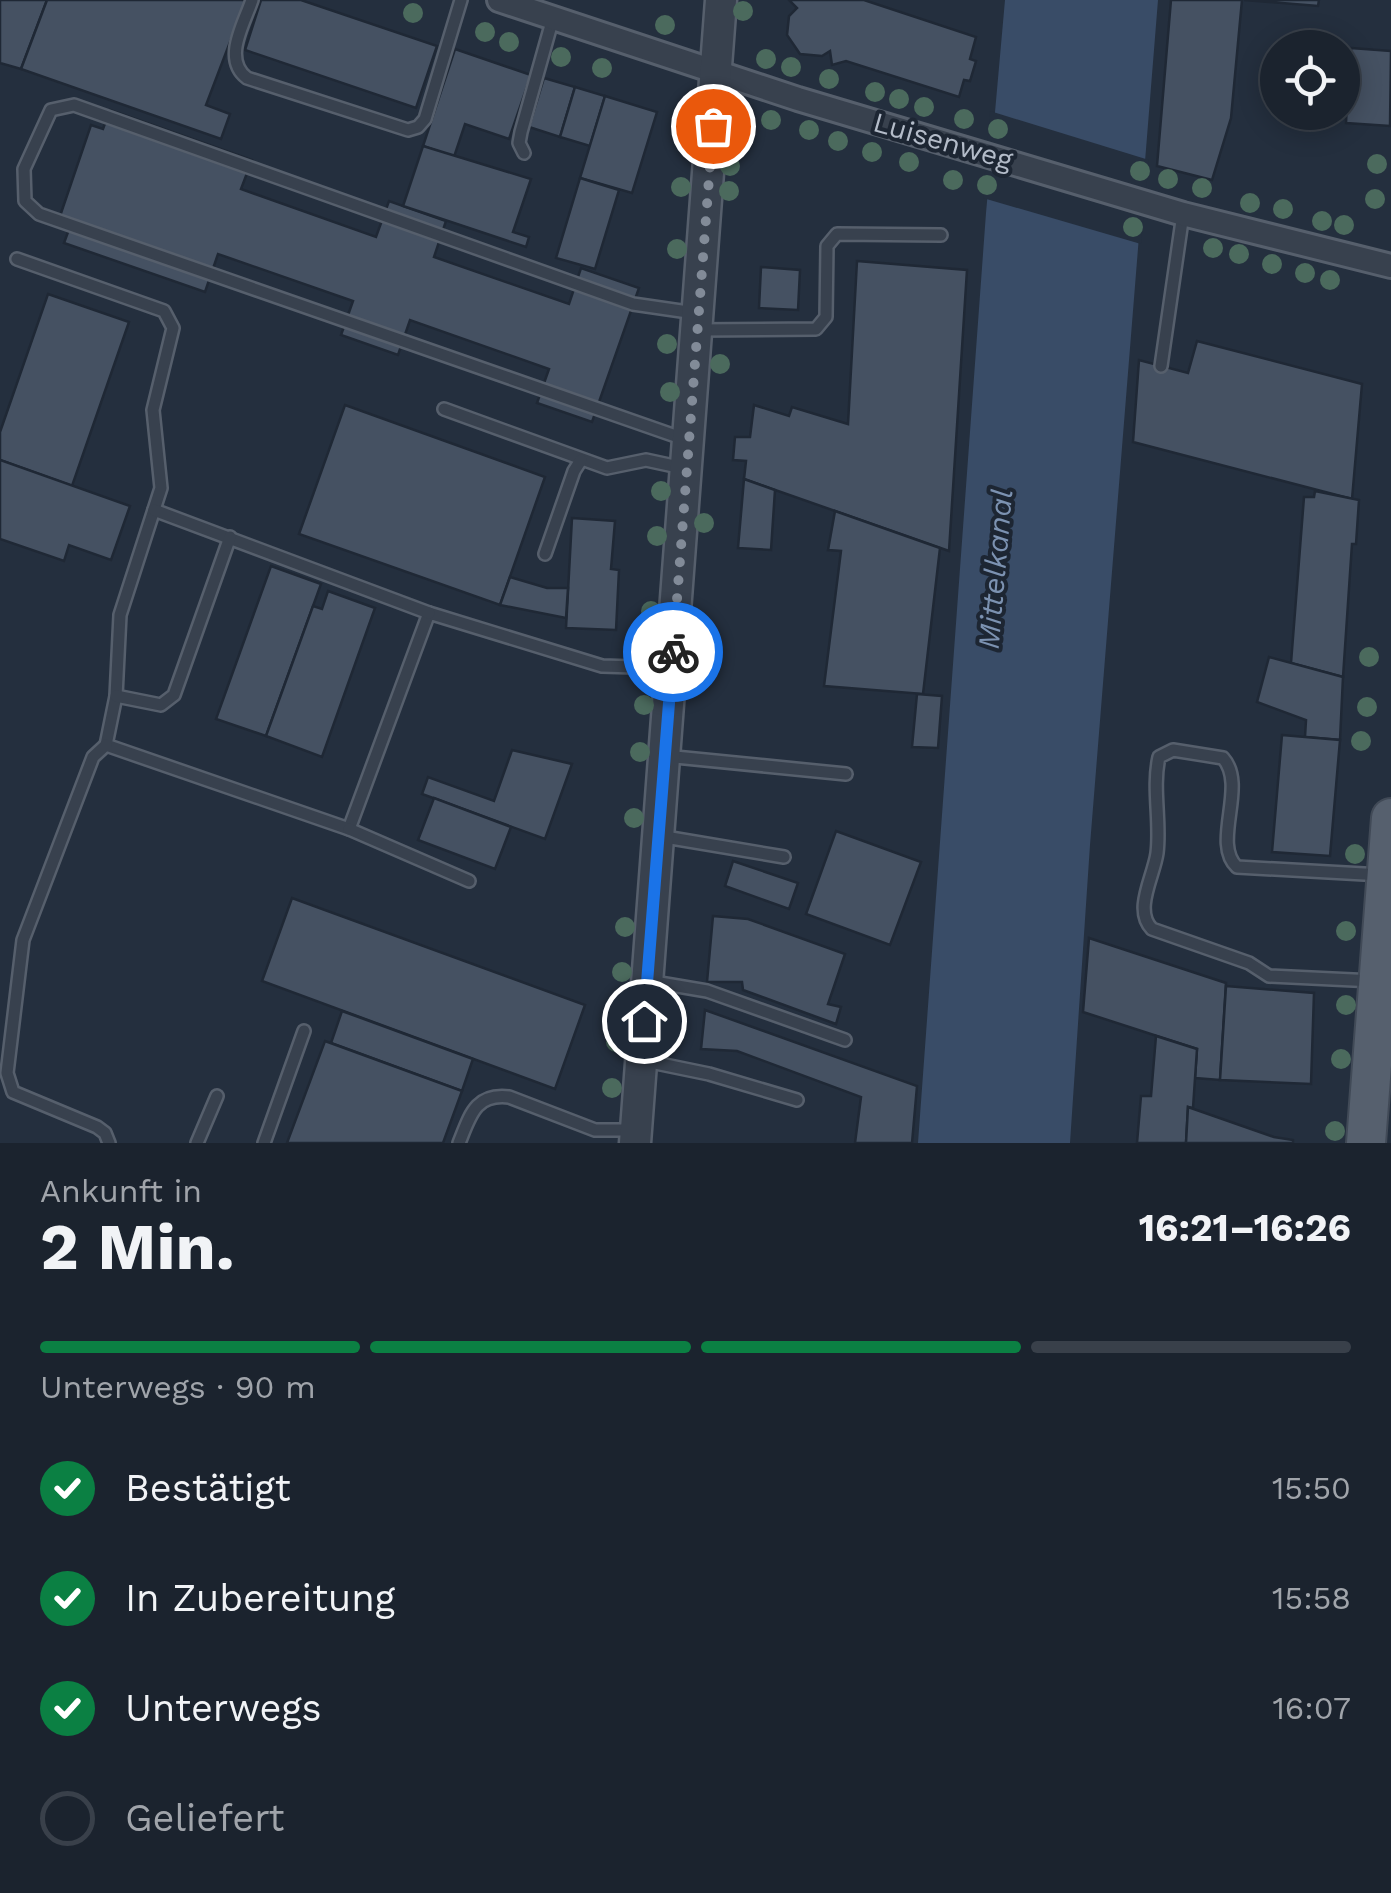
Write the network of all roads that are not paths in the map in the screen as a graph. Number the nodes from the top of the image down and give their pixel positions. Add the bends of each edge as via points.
1 (252, 0) edge
2 (460, 0) edge
3 (499, 0) edge
4 (721, 0) edge
5 (553, 18) junction
6 (717, 72) junction
7 (524, 154) dead end
8 (1184, 214) junction
9 (941, 236) dead end
10 (17, 259) dead end
11 (1391, 266) edge
12 (699, 322) junction
13 (1161, 366) dead end
14 (444, 409) dead end
15 (688, 454) junction
16 (582, 460) junction
17 (154, 510) junction
18 (230, 538) junction
19 (545, 554) dead end
20 (429, 613) junction
21 (672, 668) junction
22 (116, 696) junction
23 (106, 746) junction
24 (665, 756) junction
25 (846, 774) dead end
26 (1391, 818) edge
27 (349, 828) junction
28 (659, 836) junction
29 (784, 857) dead end
30 (1387, 875) junction
31 (470, 881) dead end
32 (648, 982) junction
33 (1379, 982) junction
34 (304, 1031) dead end
35 (845, 1040) dead end
36 (642, 1060) junction
37 (217, 1096) dead end
38 (797, 1100) dead end
39 (635, 1137) edge
40 (109, 1143) edge
41 (197, 1143) edge
42 (264, 1143) edge
43 (460, 1143) edge
44 (1366, 1143) edge

1 - 2 lane via 234,53 246,78 408,130 425,120
3 - 5 street, Luisenweg
4 - 6 street
5 - 6 street, Luisenweg
5 - 7 lane via 520,132
6 - 8 street, Luisenweg
6 - 12 street
8 - 11 street, Luisenweg
8 - 13 lane
9 - 12 lane via 837,234 827,246 826,317 816,329
10 - 17 lane via 170,318 153,410 161,488
12 - 15 street
12 - 15 lane via 74,106 51,110 24,169 25,201 39,214
14 - 16 lane
15 - 16 lane via 607,468
15 - 21 street
16 - 19 lane
17 - 18 lane
17 - 22 lane via 120,616
18 - 20 lane
18 - 22 lane via 174,695 161,705
20 - 21 lane via 602,666
20 - 27 lane
21 - 24 street
22 - 23 lane
23 - 27 lane
23 - 40 lane via 92,757 23,940 7,1073 14,1092 97,1127
24 - 25 lane
24 - 28 street
26 - 30 main road
27 - 31 lane
28 - 29 lane
28 - 32 street
30 - 33 main road
30 - 33 lane via 1237,867 1228,854 1228,764 1173,750 1158,757 1157,852 1146,924 1269,976
32 - 35 lane via 707,991
32 - 36 street
33 - 44 main road
34 - 42 lane
36 - 38 lane
36 - 39 street
37 - 41 lane
39 - 43 lane via 498,1096 479,1101

